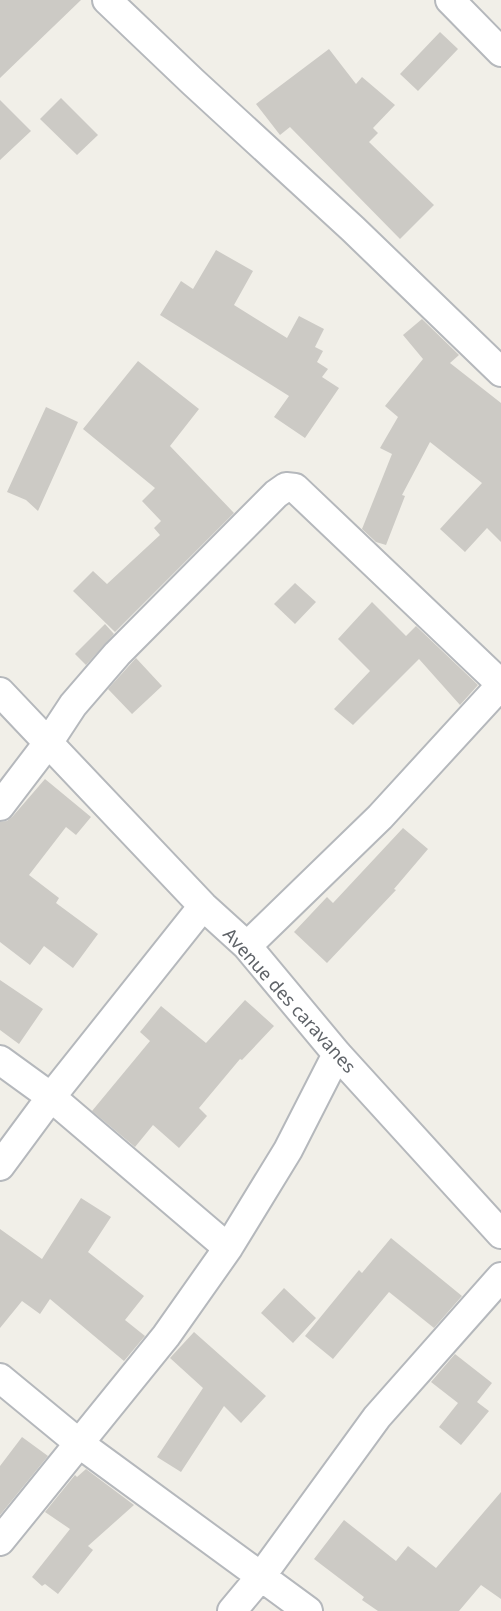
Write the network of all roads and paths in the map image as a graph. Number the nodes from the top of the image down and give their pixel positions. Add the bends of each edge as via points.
1 (107, 0) edge
2 (450, 0) edge
3 (501, 52) edge
4 (501, 372) edge
5 (501, 684) edge
6 (0, 692) edge
7 (48, 743) junction
8 (0, 806) edge
9 (203, 906) junction
10 (247, 946) junction
11 (337, 1053) junction
12 (0, 1060) edge
13 (51, 1097) junction
14 (0, 1166) edge
15 (499, 1225) edge
16 (228, 1248) junction
17 (501, 1277) edge
18 (0, 1378) edge
19 (80, 1444) junction
20 (0, 1541) edge
21 (262, 1575) junction
22 (232, 1611) edge
23 (308, 1611) edge

1 - 4 street
2 - 3 street
5 - 7 street via 295,488 286,487 117,654 73,705
5 - 10 street via 380,817
6 - 7 street, Avenue des caravanes
7 - 8 street
7 - 9 street, Avenue des caravanes
9 - 10 street, Avenue des caravanes
9 - 13 street
10 - 11 street, Avenue des caravanes
11 - 15 street, Avenue des caravanes
11 - 16 street via 288,1150
12 - 13 street
13 - 14 street
13 - 16 street
16 - 19 street via 166,1336
17 - 21 street via 377,1417
18 - 19 street
19 - 20 street
19 - 21 street
21 - 22 street
21 - 23 street

